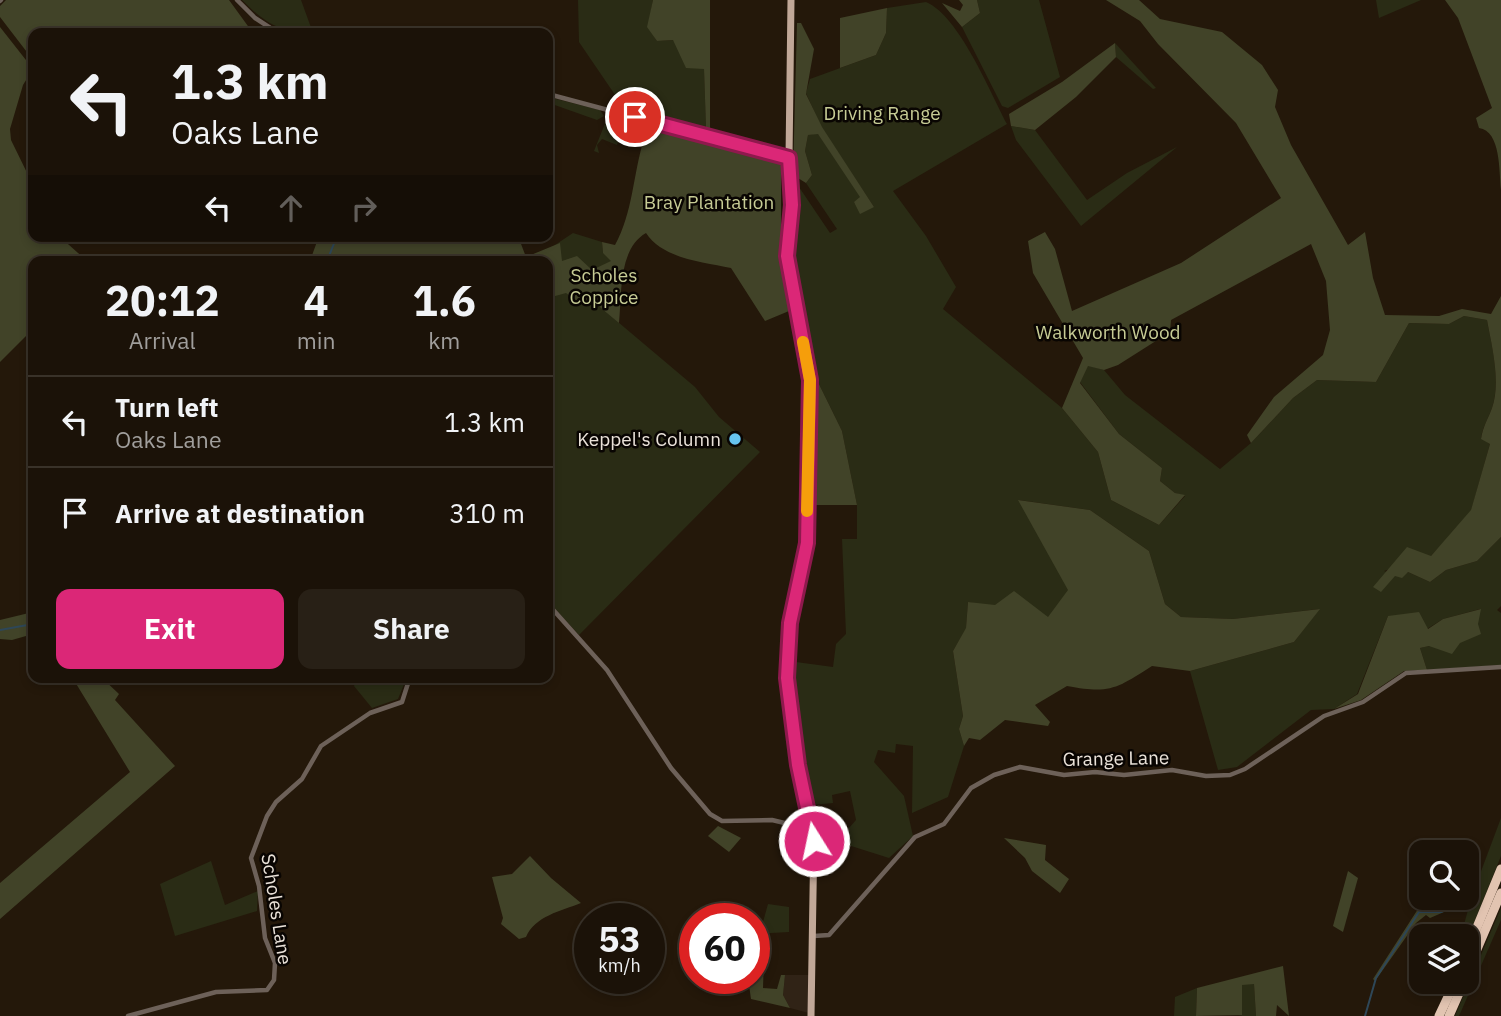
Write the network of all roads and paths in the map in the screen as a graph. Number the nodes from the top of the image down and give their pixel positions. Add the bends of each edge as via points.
1 (237, 0) edge
2 (791, 0) edge
3 (271, 28) edge
4 (553, 95) edge
5 (789, 158) junction
6 (553, 610) edge
7 (1501, 667) edge
8 (408, 683) edge
9 (813, 824) junction
10 (1501, 869) edge
11 (1501, 892) edge
12 (1478, 924) edge
13 (814, 936) junction
14 (1479, 944) edge
15 (1449, 994) edge
16 (1459, 994) edge
17 (128, 1016) edge
18 (811, 1016) edge
19 (1439, 1016) edge
20 (1449, 1016) edge

1 - 3 street
2 - 5 main road
4 - 5 street
5 - 9 main road via 792,205 787,256 810,380 807,543 790,623 787,678 798,765
6 - 9 street via 607,670 671,768 710,814 722,821
7 - 13 street, Grange Lane via 1406,673 1363,702 1324,716 1230,775 1172,770 1064,775 1020,767 994,775 971,788 944,824 915,837 828,934
8 - 17 street, Scholes Lane via 402,702 370,713 321,746 302,779 271,807 256,839 251,858 265,938 275,963 274,980 267,990 216,992
9 - 13 main road
10 - 12 highway
11 - 14 highway
13 - 18 main road
15 - 19 highway
16 - 20 highway

